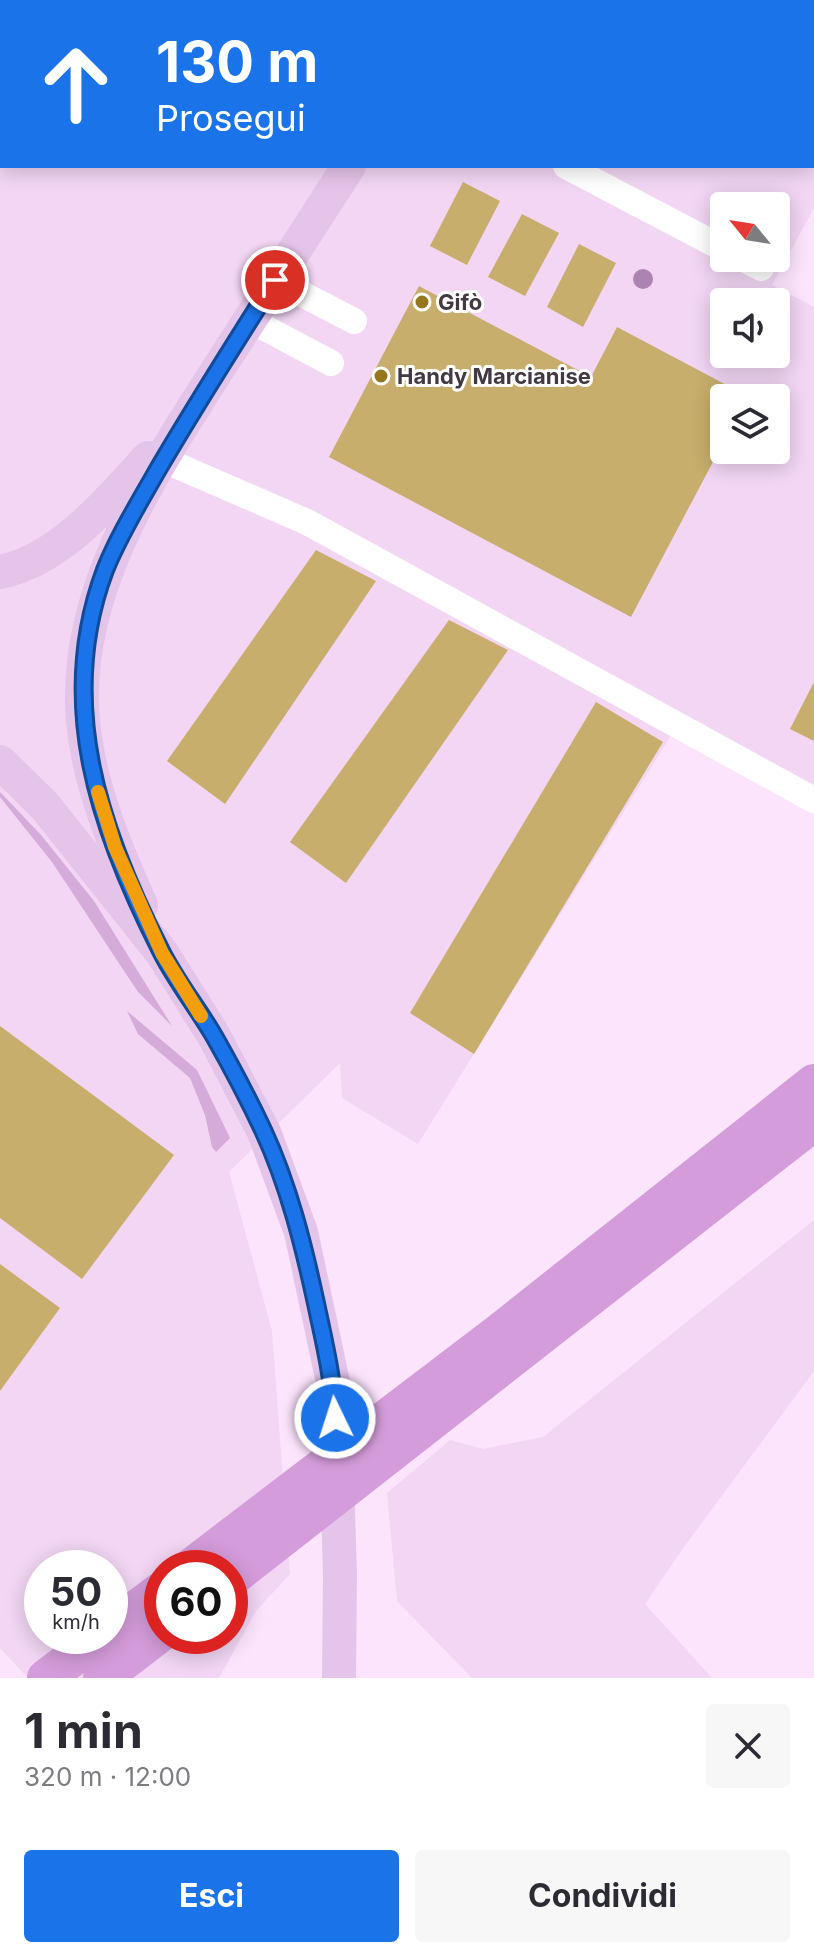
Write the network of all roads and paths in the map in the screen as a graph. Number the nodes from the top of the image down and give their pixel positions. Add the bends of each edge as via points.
1 (345, 168) edge
2 (570, 168) edge
3 (710, 242) edge
4 (275, 280) junction
5 (250, 320) junction
6 (354, 321) dead end
7 (331, 363) dead end
8 (194, 407) junction
9 (164, 460) junction
10 (0, 572) edge
11 (0, 762) edge
12 (814, 800) edge
13 (162, 953) junction
14 (814, 1083) edge
15 (814, 1122) edge
16 (510, 1342) junction
17 (215, 1550) edge
18 (248, 1564) edge
19 (340, 1575) junction
20 (144, 1646) edge
21 (77, 1654) edge
22 (46, 1678) edge
23 (102, 1678) edge
24 (321, 1678) edge
25 (339, 1678) edge

1 - 4 main road
2 - 3 lane
4 - 5 main road
4 - 6 lane
5 - 7 lane
5 - 8 main road
8 - 9 main road
8 - 10 main road via 103,508 60,544
9 - 12 lane via 307,522
9 - 13 main road via 105,570 83,670 88,755 103,810
11 - 13 main road via 44,805
13 - 19 main road via 214,1036 264,1132 301,1232 334,1387
14 - 16 highway
15 - 16 highway
16 - 17 highway
16 - 18 highway
19 - 24 main road
19 - 25 main road
20 - 23 highway
21 - 22 highway

